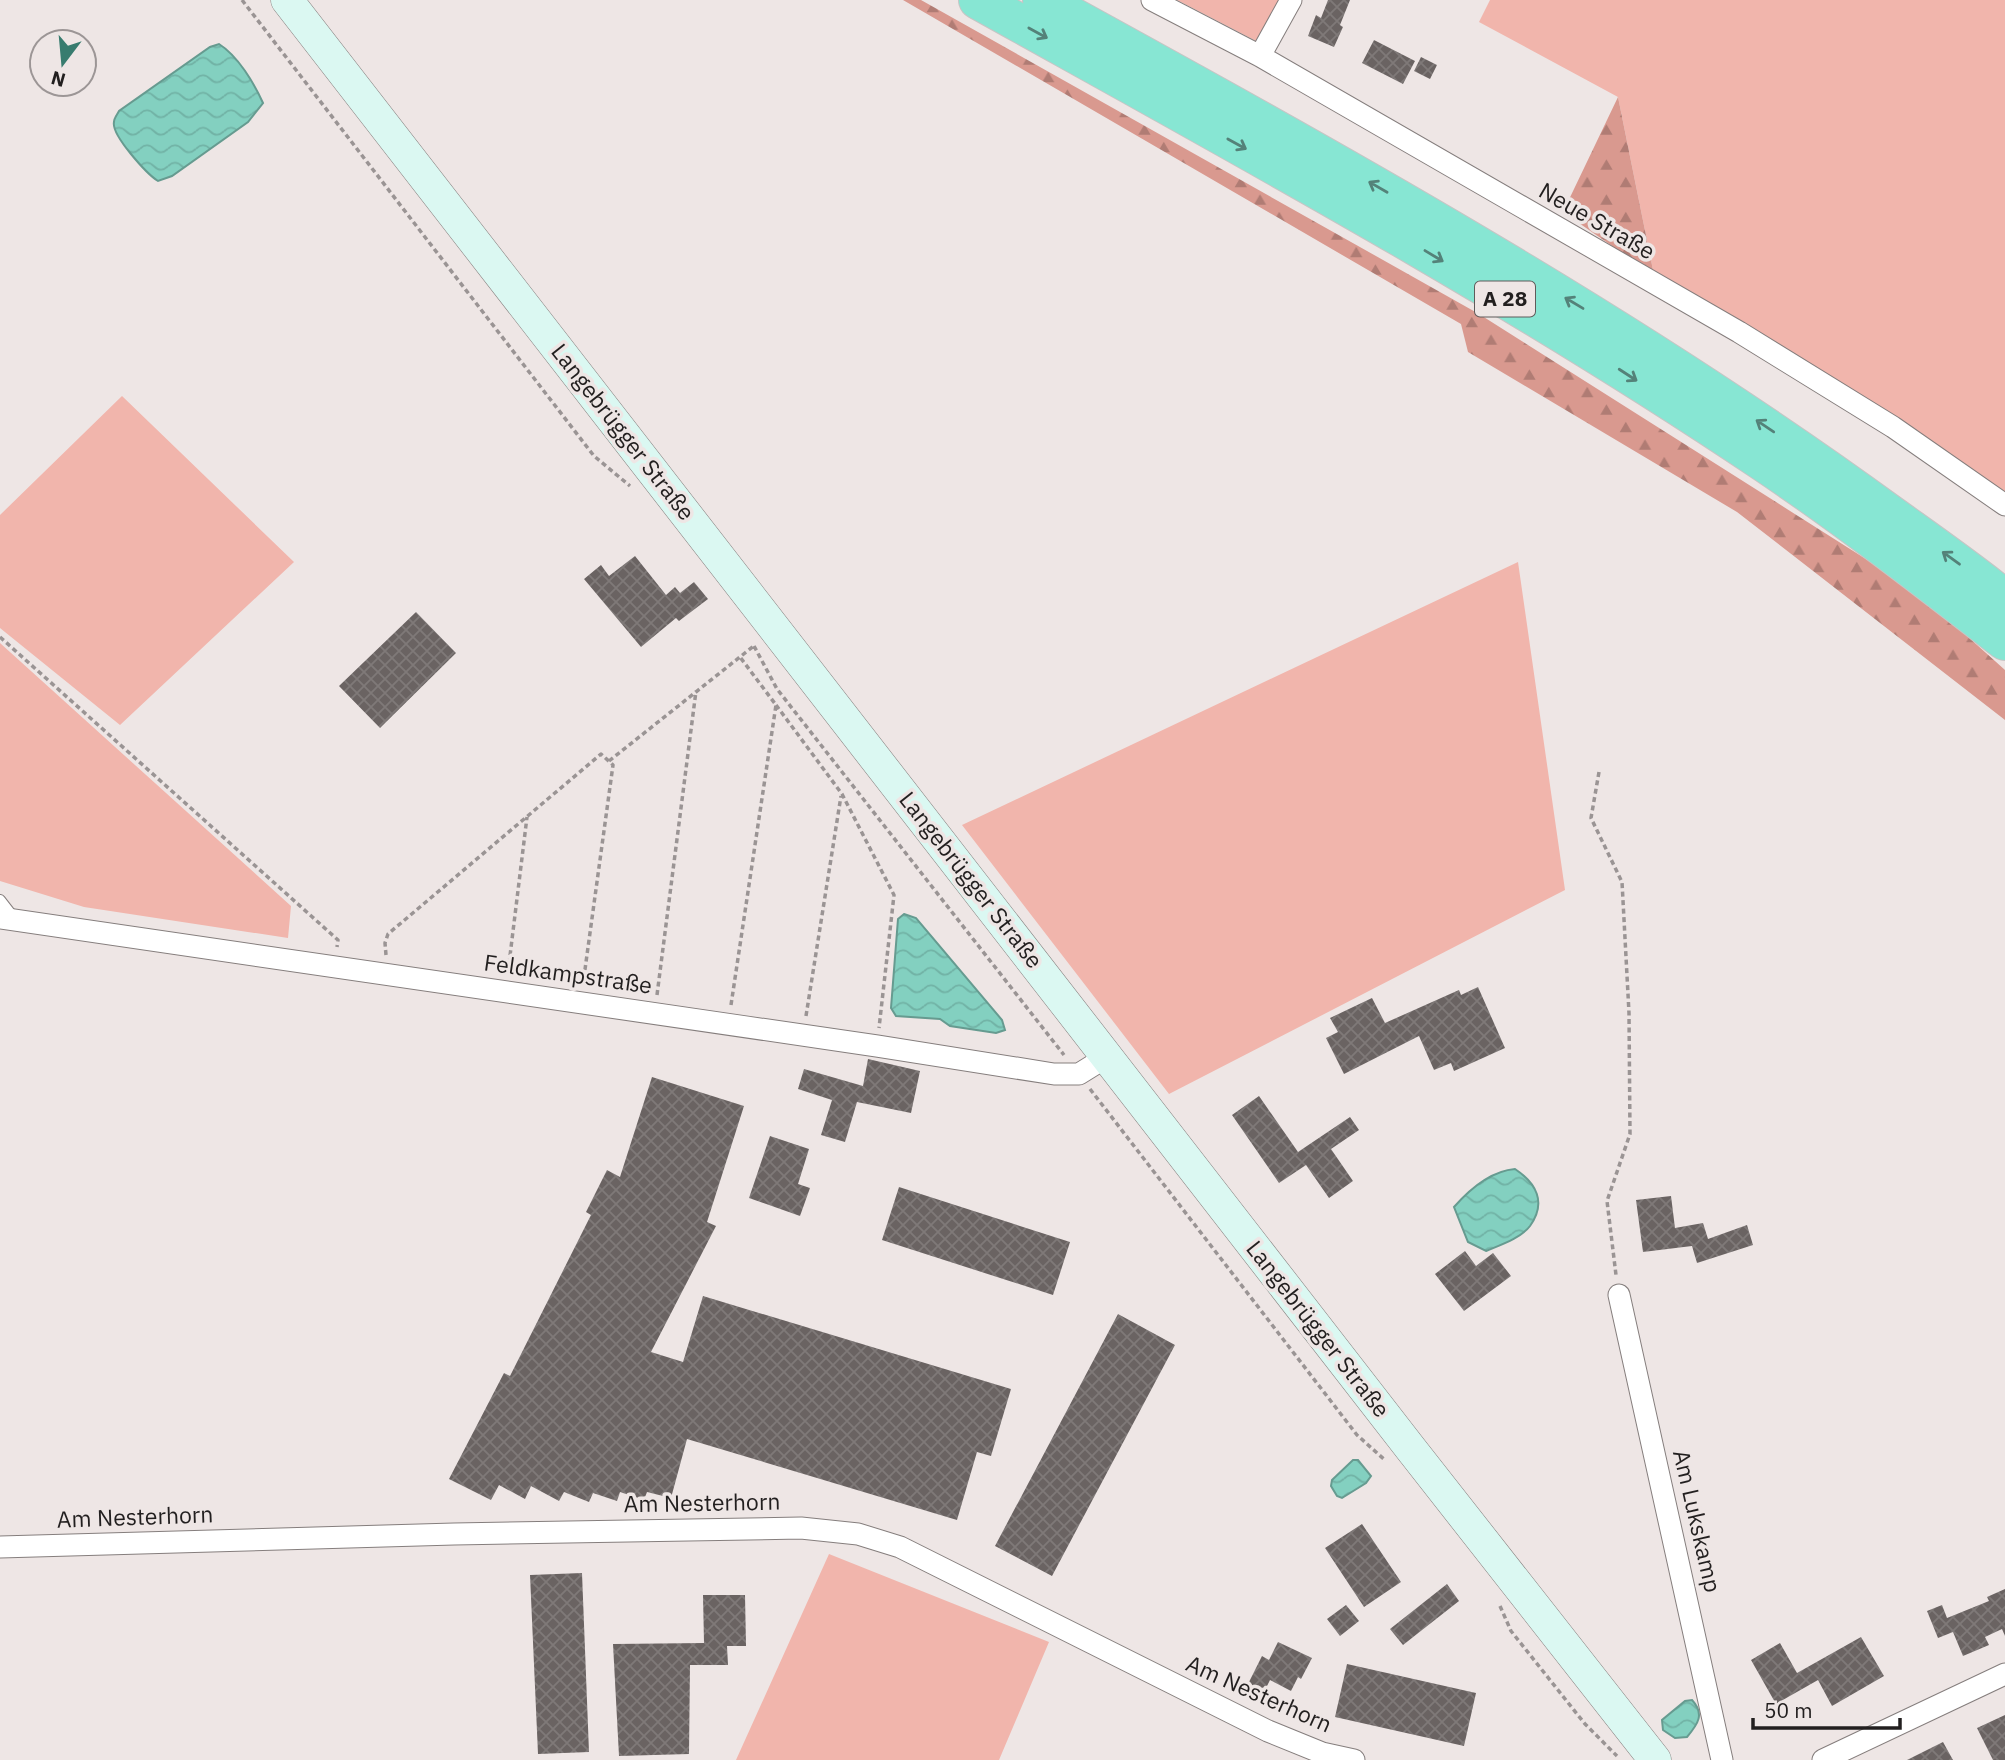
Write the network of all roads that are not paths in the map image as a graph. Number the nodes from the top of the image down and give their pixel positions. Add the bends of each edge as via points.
1 (287, 0) edge
2 (978, 0) edge
3 (1042, 0) edge
4 (1152, 0) edge
5 (1291, 0) edge
6 (1260, 57) junction
7 (2005, 505) edge
8 (2005, 599) edge
9 (2005, 641) edge
10 (0, 900) edge
11 (8, 919) edge
12 (1108, 1056) junction
13 (1619, 1295) road end
14 (0, 1547) edge
15 (2005, 1674) edge
16 (1354, 1760) edge
17 (1655, 1760) edge
18 (1722, 1760) edge
19 (1823, 1760) edge

1 - 12 street, Langebrügger Straße via 760,637
2 -> 9 highway, A 28 via 1271,163 1581,345 1760,460
8 -> 3 highway, A 28 via 1822,464 1594,315 1285,133
4 - 6 street, Neue Straße
5 - 6 street
6 - 7 street, Neue Straße via 1739,332 1893,427
10 - 11 lane, Feldkampstraße
11 - 12 street, Feldkampstraße via 1054,1074 1079,1074
12 - 17 street, Langebrügger Straße
13 - 18 street, Am Lukskamp
14 - 16 street, Am Nesterhorn via 774,1528 858,1534 900,1547 1268,1731 1322,1753
15 - 19 street

